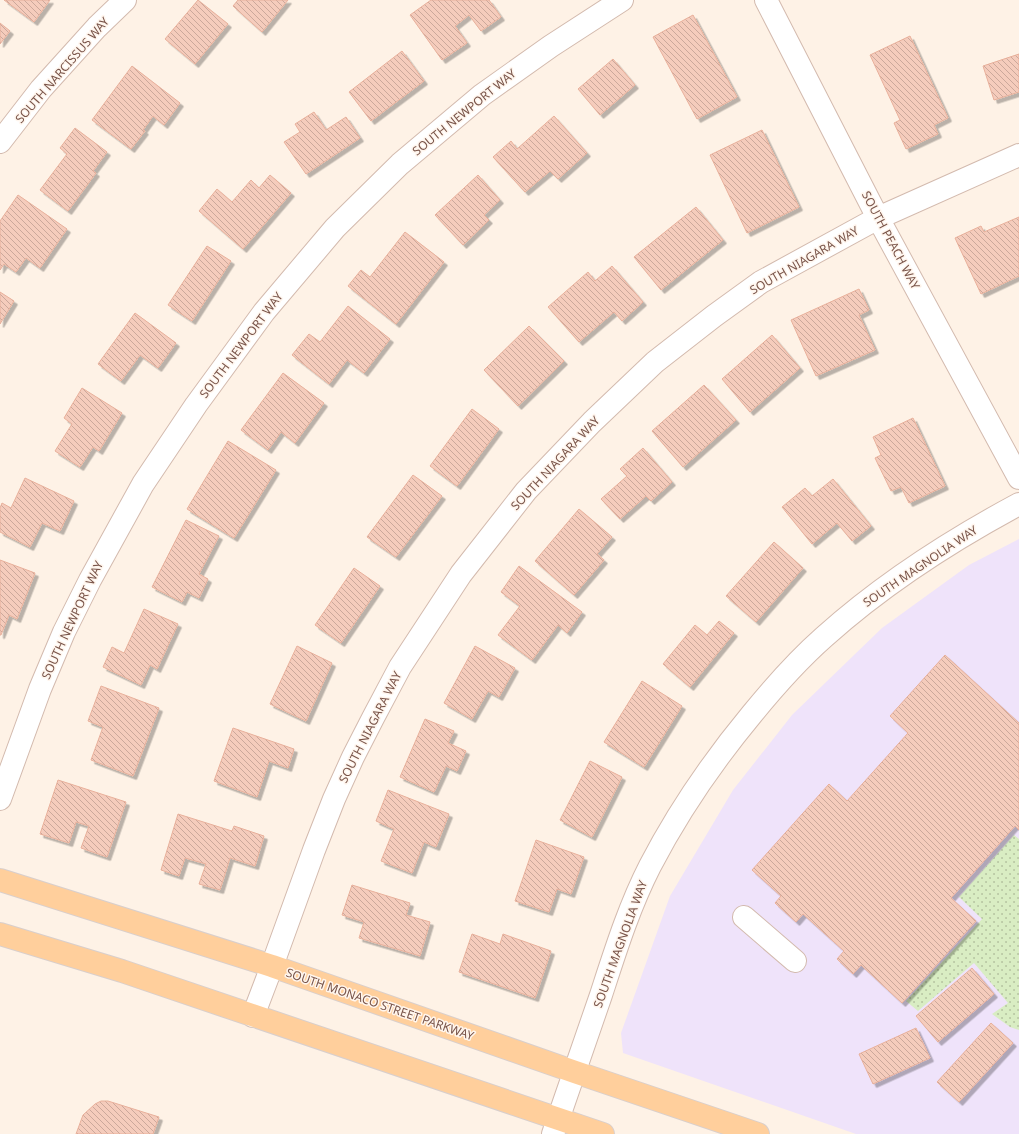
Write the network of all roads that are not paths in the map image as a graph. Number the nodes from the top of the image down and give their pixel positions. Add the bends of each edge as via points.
1 (126, 0) edge
2 (622, 0) edge
3 (766, 0) edge
4 (0, 142) edge
5 (1019, 154) edge
6 (878, 218) junction
7 (1019, 478) edge
8 (1019, 504) edge
9 (0, 799) edge
10 (0, 880) edge
11 (744, 916) dead end
12 (0, 934) edge
13 (795, 961) dead end
14 (272, 966) junction
15 (253, 1016) junction
16 (575, 1072) junction
17 (556, 1127) edge
18 (604, 1134) edge
19 (758, 1134) edge

1 - 4 street, SOUTH NARCISSUS WAY via 42,89
2 - 9 street, SOUTH NEWPORT WAY via 482,95 400,164 335,228 264,312 196,405 143,484 90,580 40,689
3 - 6 street, SOUTH PEACH WAY
5 - 6 street, SOUTH NIAGARA WAY
6 - 7 street, SOUTH PEACH WAY
6 - 14 street, SOUTH NIAGARA WAY via 761,282 714,316 650,368 592,422 526,491 461,574 400,667 334,799
8 - 16 street, SOUTH MAGNOLIA WAY via 934,553 856,609 785,675 734,735 686,804 650,867 624,927
10 - 14 main road, SOUTH MONACO STREET PARKWAY
11 - 13 street
12 - 15 main road via 122,971
14 - 15 street, SOUTH NIAGARA WAY
14 - 16 main road, SOUTH MONACO STREET PARKWAY
15 - 17 main road
16 - 17 street, SOUTH MAGNOLIA WAY
16 - 19 main road, SOUTH MONACO STREET PARKWAY
17 - 18 main road

